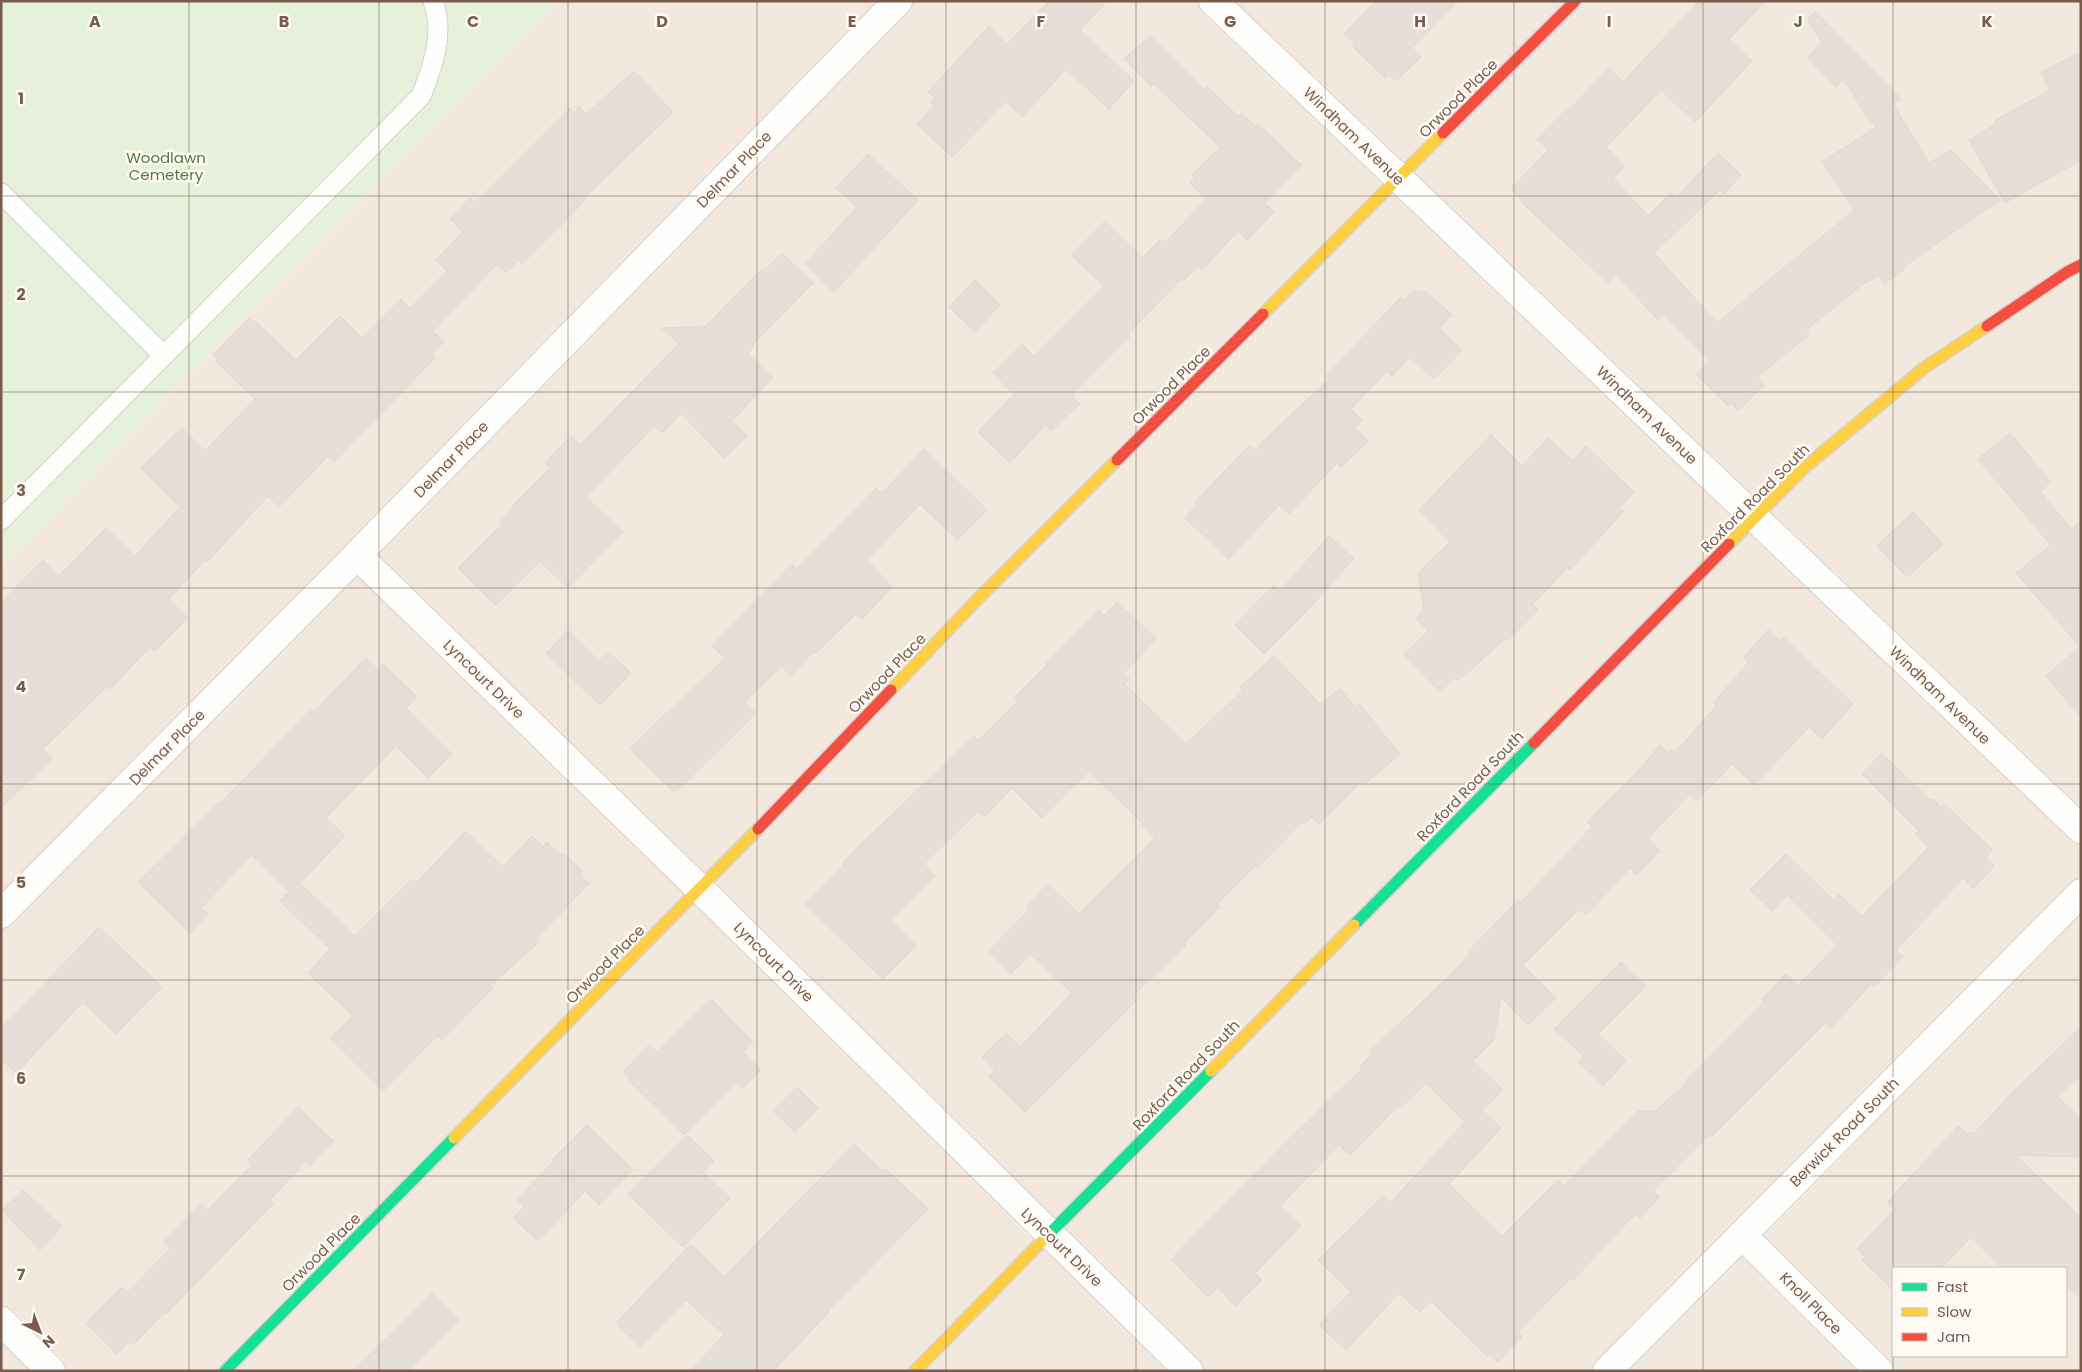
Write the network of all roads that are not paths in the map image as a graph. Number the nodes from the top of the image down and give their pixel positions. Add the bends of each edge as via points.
1 (433, 1) edge
2 (898, 1) edge
3 (1213, 1) edge
4 (1575, 1) edge
5 (1398, 178) junction
6 (1, 193) edge
7 (2081, 265) edge
8 (164, 356) junction
9 (1755, 518) junction
10 (1, 520) edge
11 (357, 555) junction
12 (2081, 830) edge
13 (700, 889) junction
14 (2081, 893) edge
15 (1, 914) edge
16 (1050, 1235) junction
17 (1742, 1235) junction
18 (1, 1321) edge
19 (51, 1371) edge
20 (225, 1371) edge
21 (915, 1371) edge
22 (1189, 1371) edge
23 (1607, 1371) edge
24 (1879, 1371) edge

1 - 8 lane via 438,15 435,61 421,96
2 - 11 street, Delmar Place
3 - 5 street, Windham Avenue
4 - 5 street, Orwood Place
5 - 9 street, Windham Avenue
5 - 13 street, Orwood Place via 974,603
6 - 8 lane
7 - 9 street, Roxford Road South via 1924,368 1804,468
8 - 10 lane
9 - 12 street, Windham Avenue
9 - 16 street, Roxford Road South
11 - 13 street, Lyncourt Drive
11 - 15 street, Delmar Place
13 - 16 street, Lyncourt Drive
13 - 20 street, Orwood Place
14 - 17 street, Berwick Road South
16 - 21 street, Roxford Road South
16 - 22 street, Lyncourt Drive
17 - 23 street, Berwick Road South
17 - 24 street, Knoll Place
18 - 19 street

